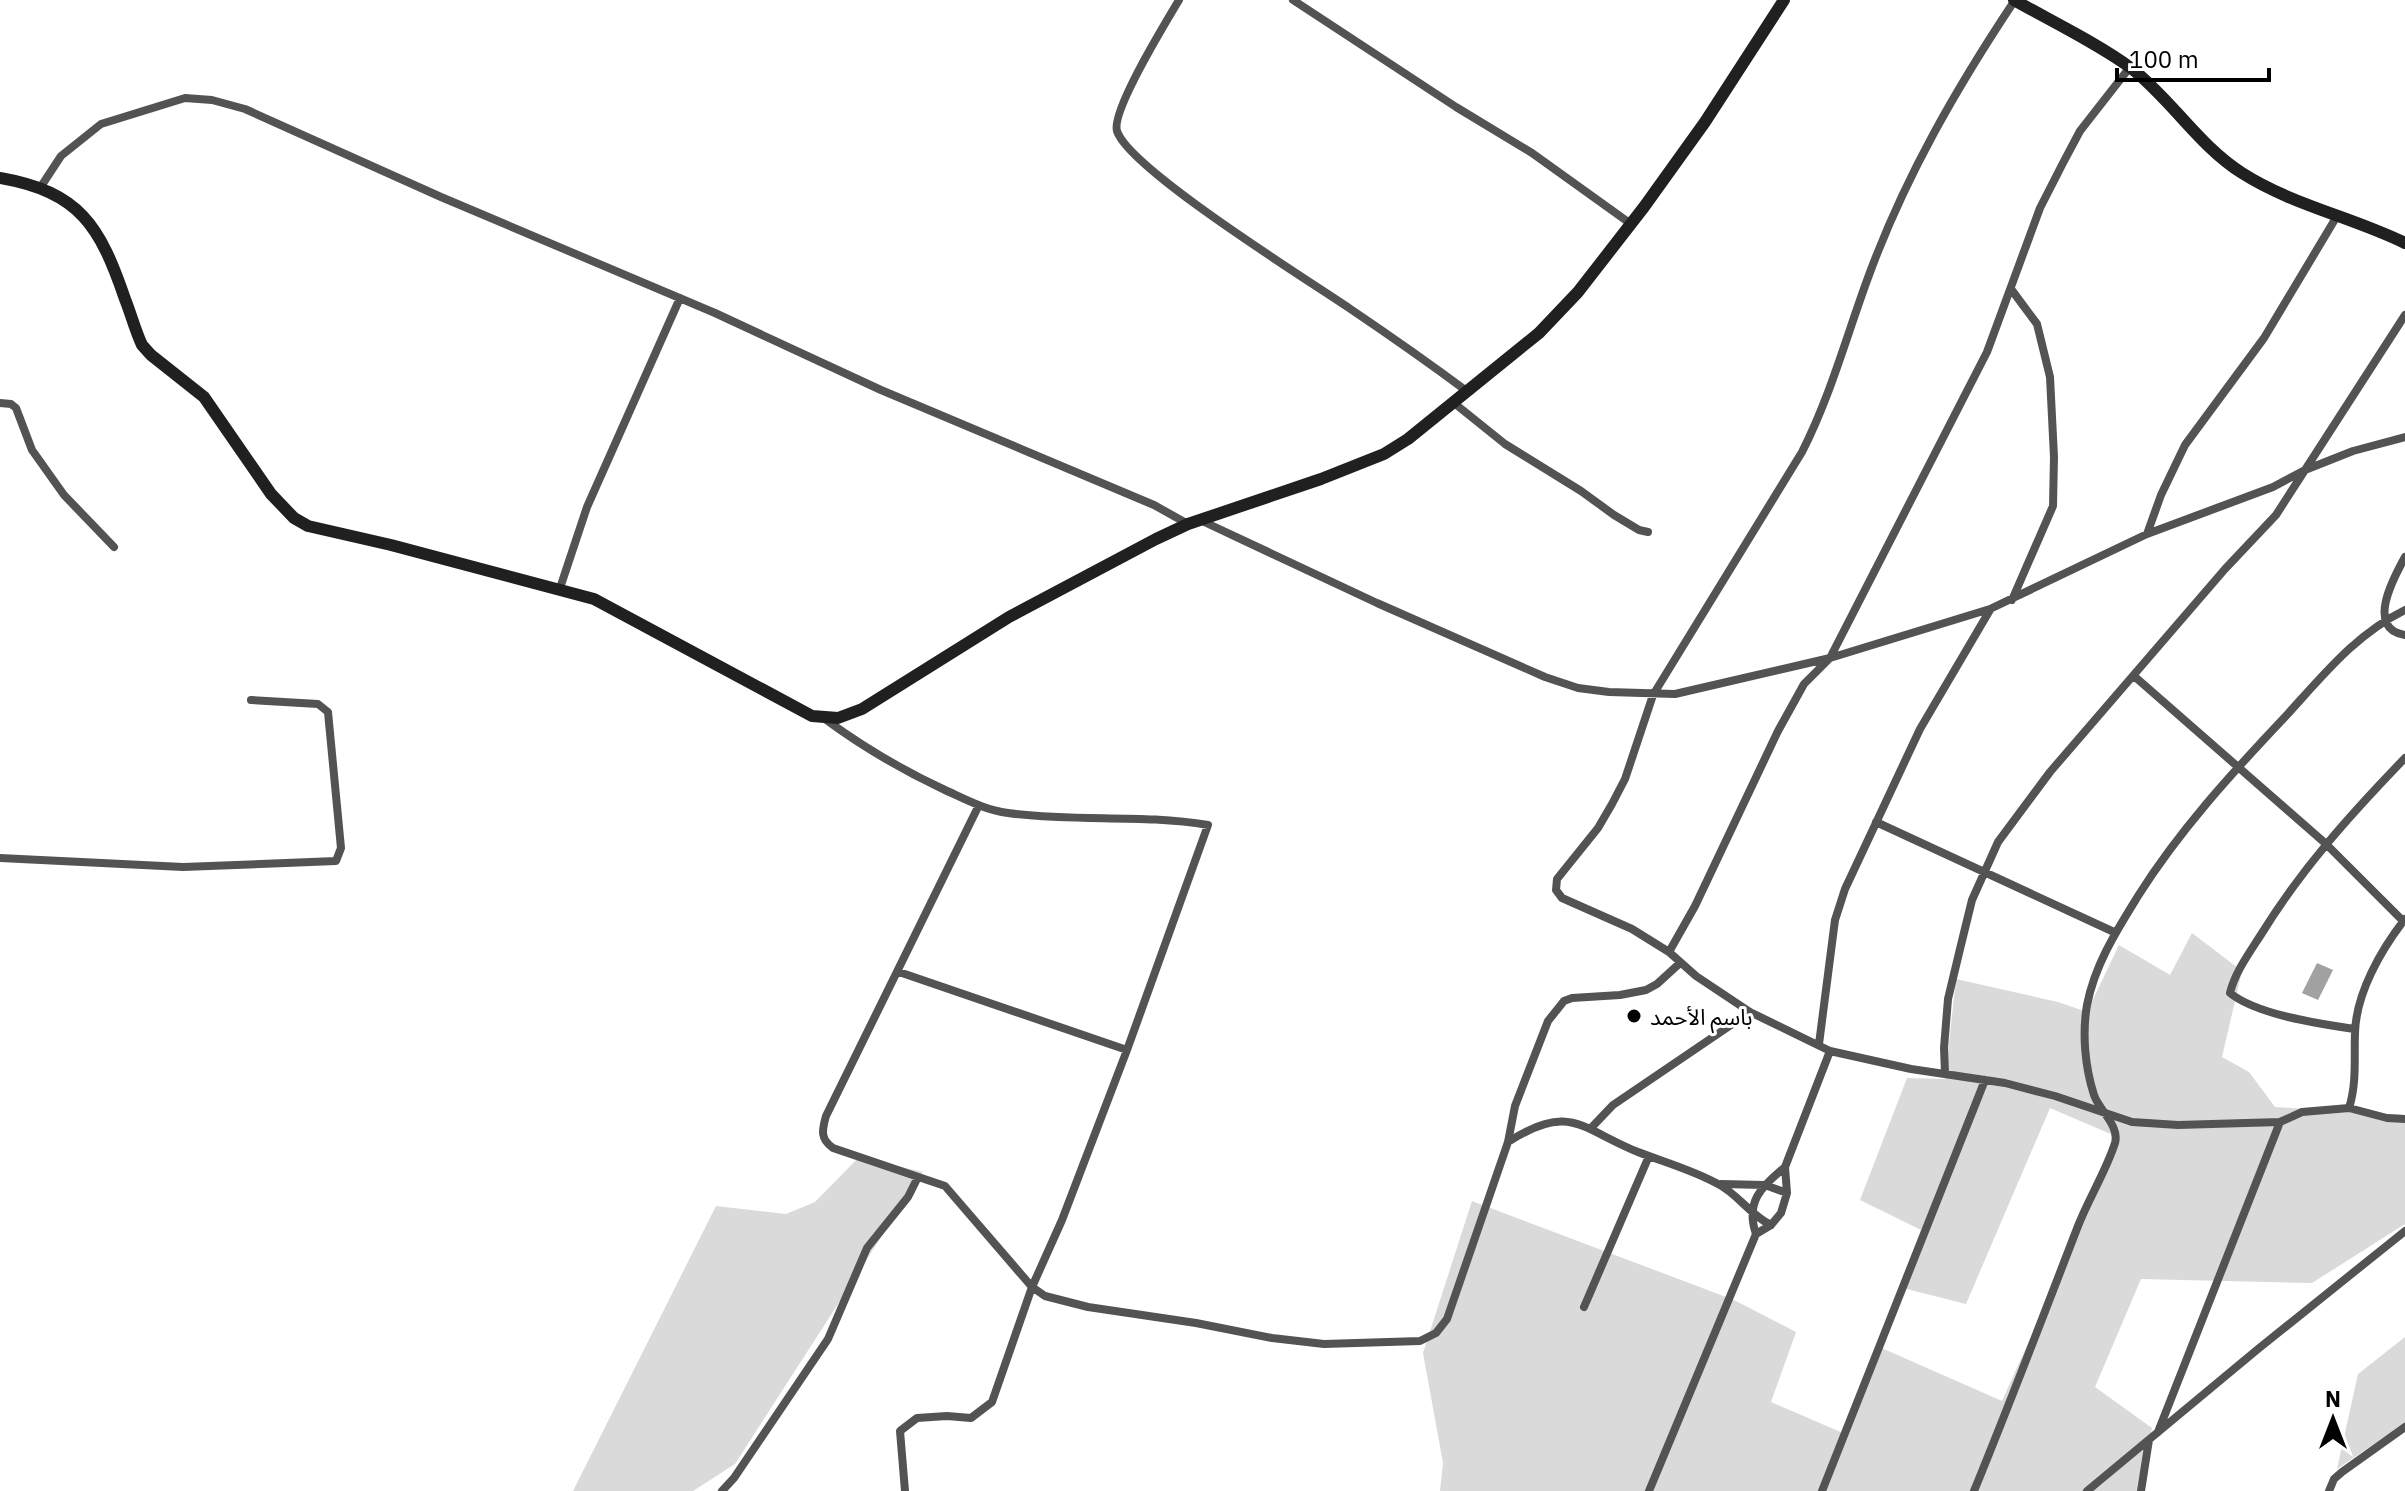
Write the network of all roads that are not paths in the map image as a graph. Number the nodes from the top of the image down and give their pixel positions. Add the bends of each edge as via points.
1 (1179, 0) edge
2 (1293, 0) edge
3 (1784, 0) edge
4 (2015, 0) edge
5 (2130, 67) junction
6 (0, 178) edge
7 (40, 188) junction
8 (2337, 216) junction
9 (1631, 224) junction
10 (2405, 243) edge
11 (2011, 289) junction
12 (680, 298) junction
13 (2405, 315) edge
14 (1468, 392) junction
15 (0, 403) edge
16 (1454, 403) junction
17 (2405, 437) edge
18 (2305, 470) junction
19 (1194, 522) junction
20 (1648, 532) dead end
21 (2147, 534) junction
22 (114, 547) dead end
23 (2405, 557) edge
24 (560, 588) junction
25 (2012, 600) junction
26 (1990, 609) junction
27 (2405, 610) edge
28 (2385, 620) junction
29 (2405, 635) edge
30 (1830, 658) junction
31 (2134, 676) junction
32 (1653, 695) junction
33 (251, 700) dead end
34 (825, 719) junction
35 (2405, 758) edge
36 (2239, 767) junction
37 (979, 805) junction
38 (1876, 822) junction
39 (2325, 843) junction
40 (0, 858) edge
41 (1984, 871) junction
42 (2404, 920) edge
43 (2114, 932) junction
44 (1669, 952) junction
45 (1680, 963) junction
46 (899, 972) junction
47 (1750, 1012) junction
48 (2355, 1029) junction
49 (1819, 1044) junction
50 (1127, 1050) junction
51 (1830, 1051) junction
52 (1945, 1073) junction
53 (1985, 1080) junction
54 (2349, 1108) junction
55 (2102, 1113) junction
56 (2405, 1119) edge
57 (2280, 1122) junction
58 (1592, 1127) junction
59 (1508, 1142) junction
60 (1649, 1156) junction
61 (1785, 1167) junction
62 (918, 1177) junction
63 (1720, 1184) junction
64 (1765, 1185) junction
65 (1787, 1193) junction
66 (1751, 1210) junction
67 (1771, 1225) junction
68 (2405, 1231) edge
69 (1756, 1234) junction
70 (1032, 1287) junction
71 (1584, 1307) dead end
72 (2405, 1427) edge
73 (2158, 1432) junction
74 (2149, 1440) junction
75 (722, 1491) edge
76 (905, 1491) edge
77 (1649, 1491) edge
78 (1822, 1491) edge
79 (1974, 1491) edge
80 (2087, 1491) edge
81 (2141, 1491) edge
82 (2329, 1491) edge

1 - 14 street via 1117,117 1123,141 1199,207
2 - 9 street via 1532,153
3 - 9 street
4 - 5 street
4 - 32 street via 1969,69 1908,181 1869,273 1820,417 1802,452
5 - 8 street via 2238,171
5 - 11 street via 2080,131 2040,208
6 - 7 street
7 - 12 street via 61,156 101,124 185,98 212,100 245,109
7 - 24 street via 70,204 95,229 115,267 142,345 204,397 271,494 294,518 308,526
8 - 10 street
8 - 21 street via 2264,338 2185,445
9 - 14 street via 1539,333
11 - 25 street via 2037,324 2050,377 2054,457 2053,506
11 - 30 street via 1987,352
12 - 19 street via 881,390
12 - 24 street via 587,507
13 - 18 street
14 - 16 street
15 - 22 street via 16,408 32,450 64,495
16 - 19 street via 1384,454
16 - 20 street via 1505,444
17 - 18 street
18 - 21 street
18 - 31 street via 2276,515
19 - 32 street via 1545,677 1578,688
19 - 34 street via 1022,609 862,709
21 - 25 street
23 - 28 street via 2388,593
24 - 34 street via 594,599
25 - 26 street
26 - 30 street
26 - 38 street via 1920,729
27 - 28 street
28 - 29 street
28 - 36 street via 2354,643
30 - 32 street
30 - 44 street via 1804,684 1778,731
31 - 36 street
31 - 41 street via 2050,772 1998,842
32 - 44 street via 1625,779 1598,828 1557,879 1556,890
33 - 40 street via 318,704 328,712 341,848 336,861 183,867
34 - 37 street via 865,749
35 - 39 street
36 - 39 street
36 - 43 street via 2174,843
37 - 46 street
37 - 50 street via 1063,818 1208,825
38 - 41 street
38 - 49 street via 1835,920
39 - 42 street
39 - 48 street via 2248,955 2230,993 2311,1023
41 - 43 street
41 - 52 street via 1948,999
42 - 48 street via 2369,978
43 - 55 street via 2087,1007 2085,1048
44 - 45 street
45 - 47 street
45 - 59 street via 1646,990 1572,998 1558,1006 1521,1087
46 - 50 street
46 - 62 street via 826,1116 822,1136 833,1148
47 - 49 street
47 - 58 street via 1613,1105
48 - 54 street
49 - 51 street
50 - 70 street
51 - 52 street
51 - 61 street
52 - 53 street
53 - 55 street
53 - 78 street
54 - 56 street
54 - 57 street via 2302,1112
55 - 57 street via 2163,1124
55 - 79 street via 2116,1140
57 - 73 street
58 - 59 street via 1573,1122 1538,1125
58 - 60 street
59 - 70 street via 1447,1319 1420,1341 1324,1344 1272,1338 1088,1307 1045,1296
60 - 63 street
60 - 71 street
61 - 64 street
61 - 65 street
62 - 70 street via 945,1186
62 - 75 street via 867,1248 828,1339
63 - 64 street
63 - 66 street
64 - 65 street
64 - 66 street
65 - 67 street
66 - 67 street
66 - 69 street
67 - 69 street
68 - 73 street
69 - 77 street
70 - 76 street via 992,1402 971,1418 917,1418 900,1431
72 - 82 street via 2342,1472
73 - 74 street
74 - 80 street
74 - 81 street

